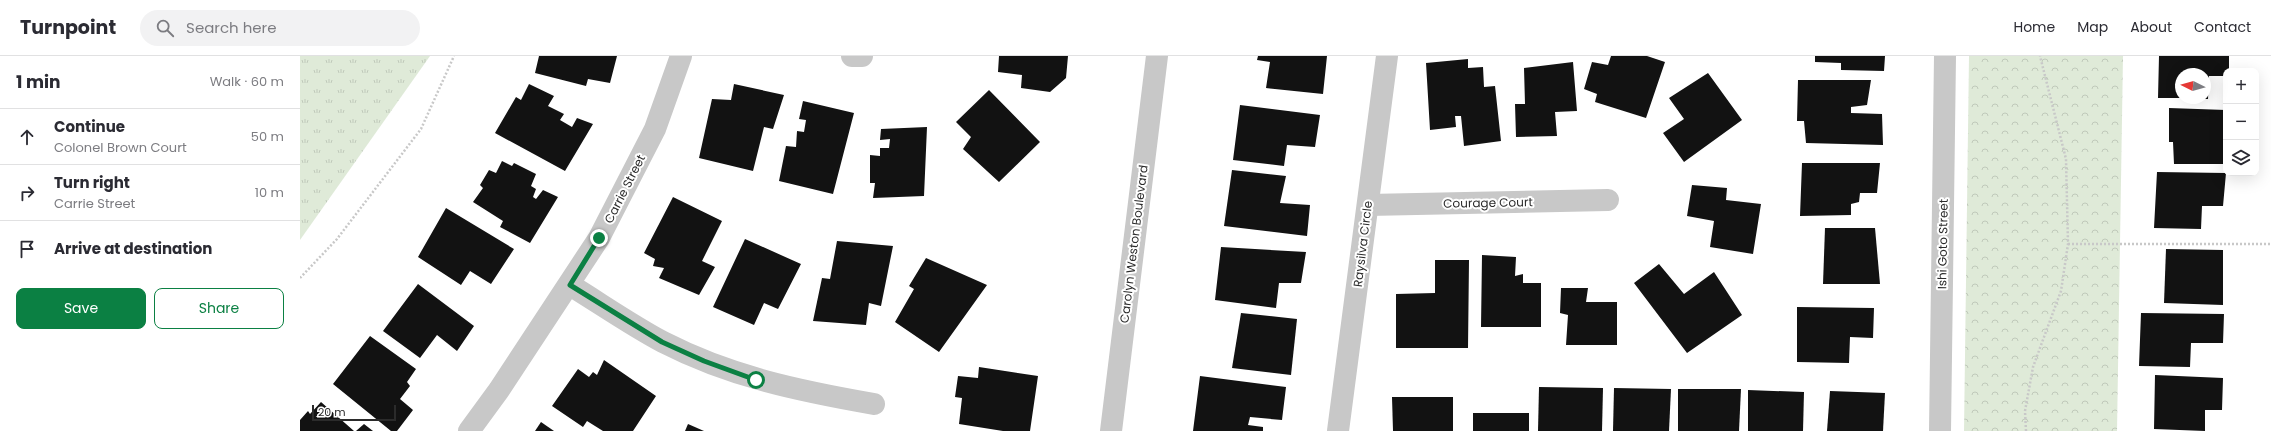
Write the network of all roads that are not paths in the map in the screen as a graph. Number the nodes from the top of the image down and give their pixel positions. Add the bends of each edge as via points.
1 (681, 56) edge
2 (852, 56) edge
3 (862, 56) edge
4 (1157, 56) edge
5 (1387, 56) edge
6 (1945, 56) edge
7 (1608, 200) dead end
8 (1368, 206) junction
9 (570, 285) junction
10 (874, 404) dead end
11 (469, 431) edge
12 (1111, 431) edge
13 (1338, 431) edge
14 (1940, 431) edge

1 - 9 street, Carrie Street via 655,129 599,238
2 - 3 street
4 - 12 street, Carolyn Weston Boulevard
5 - 8 street, Raysilva Circle
6 - 14 street, Ishi Goto Street
7 - 8 street, Courage Court
8 - 13 street, Raysilva Circle
9 - 10 street via 662,342 704,361 756,380
9 - 11 street, Carrie Street

